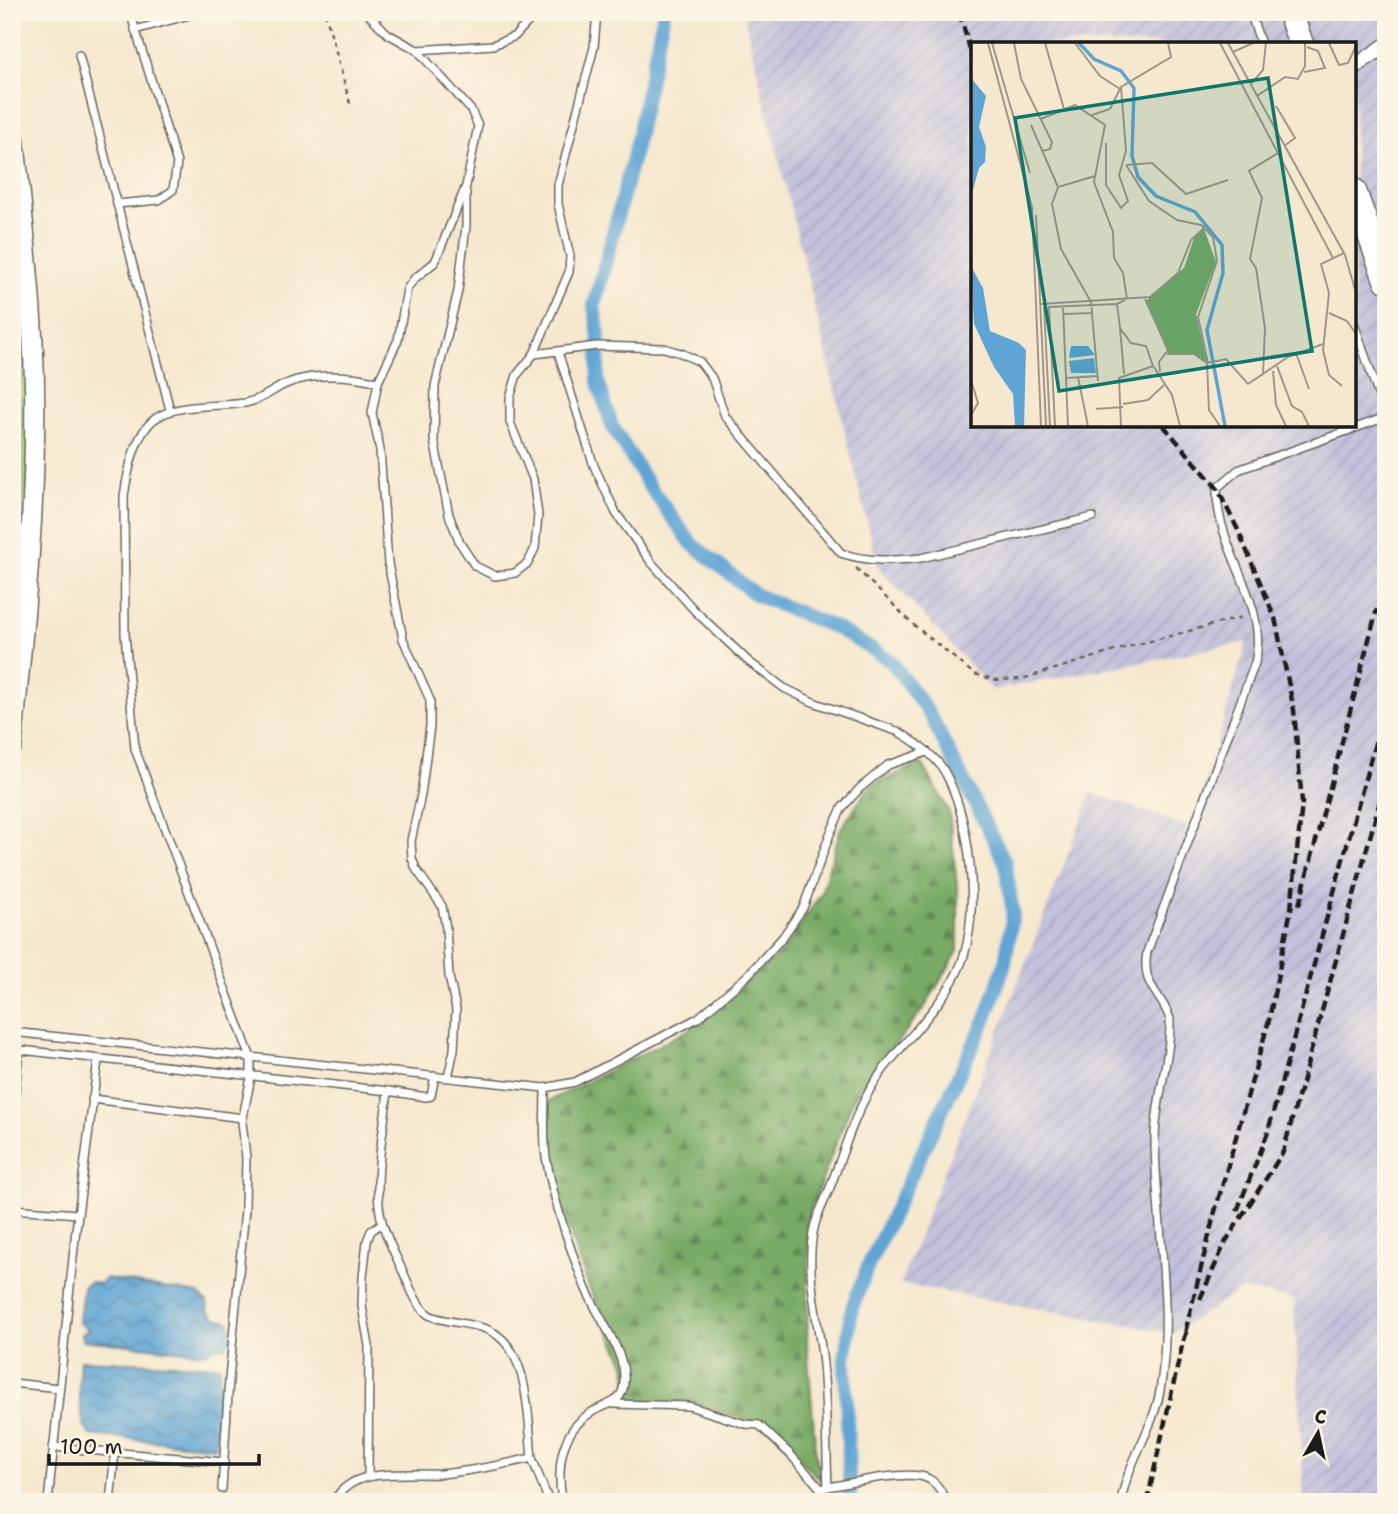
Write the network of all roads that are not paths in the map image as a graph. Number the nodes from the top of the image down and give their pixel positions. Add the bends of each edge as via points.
1 (130, 12) edge
2 (200, 12) edge
3 (366, 12) edge
4 (537, 12) edge
5 (597, 12) edge
6 (1250, 12) edge
7 (135, 30) junction
8 (1260, 42) edge
9 (1386, 45) edge
10 (417, 50) junction
11 (79, 55) dead end
12 (1356, 66) edge
13 (12, 121) edge
14 (466, 186) junction
15 (1356, 197) edge
16 (117, 204) junction
17 (1386, 280) edge
18 (1356, 329) edge
19 (558, 352) junction
20 (534, 354) junction
21 (377, 382) junction
22 (170, 410) junction
23 (1386, 417) edge
24 (1093, 517) dead end
25 (12, 746) edge
26 (927, 752) junction
27 (12, 1032) edge
28 (16, 1049) edge
29 (251, 1058) junction
30 (98, 1060) junction
31 (435, 1076) junction
32 (251, 1077) junction
33 (448, 1077) junction
34 (545, 1088) junction
35 (388, 1091) junction
36 (92, 1099) junction
37 (243, 1118) junction
38 (12, 1121) edge
39 (12, 1209) edge
40 (78, 1214) junction
41 (382, 1223) junction
42 (12, 1383) edge
43 (60, 1388) junction
44 (614, 1404) junction
45 (53, 1447) junction
46 (115, 1452) junction
47 (532, 1458) junction
48 (224, 1462) junction
49 (368, 1477) junction
50 (825, 1488) junction
51 (222, 1489) dead end
52 (1386, 1494) edge
53 (48, 1502) edge
54 (110, 1502) edge
55 (333, 1502) edge
56 (549, 1502) edge
57 (562, 1502) edge
58 (817, 1502) edge
59 (945, 1502) edge
60 (1121, 1502) edge
61 (1344, 1502) edge

1 - 7 lane
2 - 7 lane
3 - 10 lane via 388,34
4 - 10 lane via 515,36 493,45
5 - 20 lane via 594,47 558,185 569,272
6 - 8 lane
7 - 16 lane via 177,163 173,190 159,200
9 - 12 street
10 - 14 lane via 476,119
11 - 16 lane
13 - 25 main road via 33,345 33,448
14 - 20 lane via 458,291 435,386 434,439 449,515 460,543 475,566 495,576 515,573 528,563 535,548 538,516 533,479 510,422 510,398 517,375
14 - 21 lane via 435,262 407,289 395,349
15 - 17 highway
16 - 22 lane
18 - 23 lane
19 - 20 lane
19 - 24 lane via 609,346 664,348 700,362 712,378 725,416 841,553 863,559 921,558
19 - 26 lane via 594,466 616,513 695,611 784,688 899,732
21 - 22 lane via 355,375 316,378 291,383 260,399
21 - 33 lane via 372,413 380,450 388,563 403,639 432,716 411,841 416,869 442,906 444,917 456,1009
22 - 29 lane via 154,419 140,439 124,496 125,634 135,749
23 - 60 lane via 1238,470 1217,488 1219,516 1260,645 1145,963 1153,992 1170,1019 1155,1140 1166,1346 1153,1415
26 - 34 lane via 887,765 842,808 803,908 746,976 698,1018 575,1082
26 - 50 lane via 941,766 962,813 971,931 953,981 863,1100 816,1221 811,1287 822,1356
27 - 29 lane
28 - 30 lane
28 - 38 lane
29 - 31 lane
29 - 32 lane
30 - 32 lane
30 - 36 lane
31 - 33 lane
31 - 35 lane via 430,1096
32 - 35 lane
32 - 37 lane
33 - 34 lane
34 - 44 lane via 546,1155 561,1217 587,1291 624,1370 623,1391
35 - 41 lane via 379,1169
36 - 37 lane
36 - 40 lane
37 - 48 lane via 245,1209
39 - 40 lane
40 - 43 lane
41 - 47 lane via 409,1287 429,1315 486,1329 510,1345 520,1368
41 - 49 lane via 367,1241 363,1278 369,1346
42 - 43 lane
43 - 45 lane
44 - 50 lane via 690,1406 760,1425
44 - 57 lane via 590,1413 565,1443 559,1467
45 - 46 lane
45 - 53 lane
46 - 48 lane
46 - 54 lane
47 - 49 lane via 462,1471
47 - 56 lane
48 - 51 lane
49 - 55 lane via 339,1492
50 - 58 lane
50 - 59 lane via 920,1476 938,1486
52 - 61 lane

